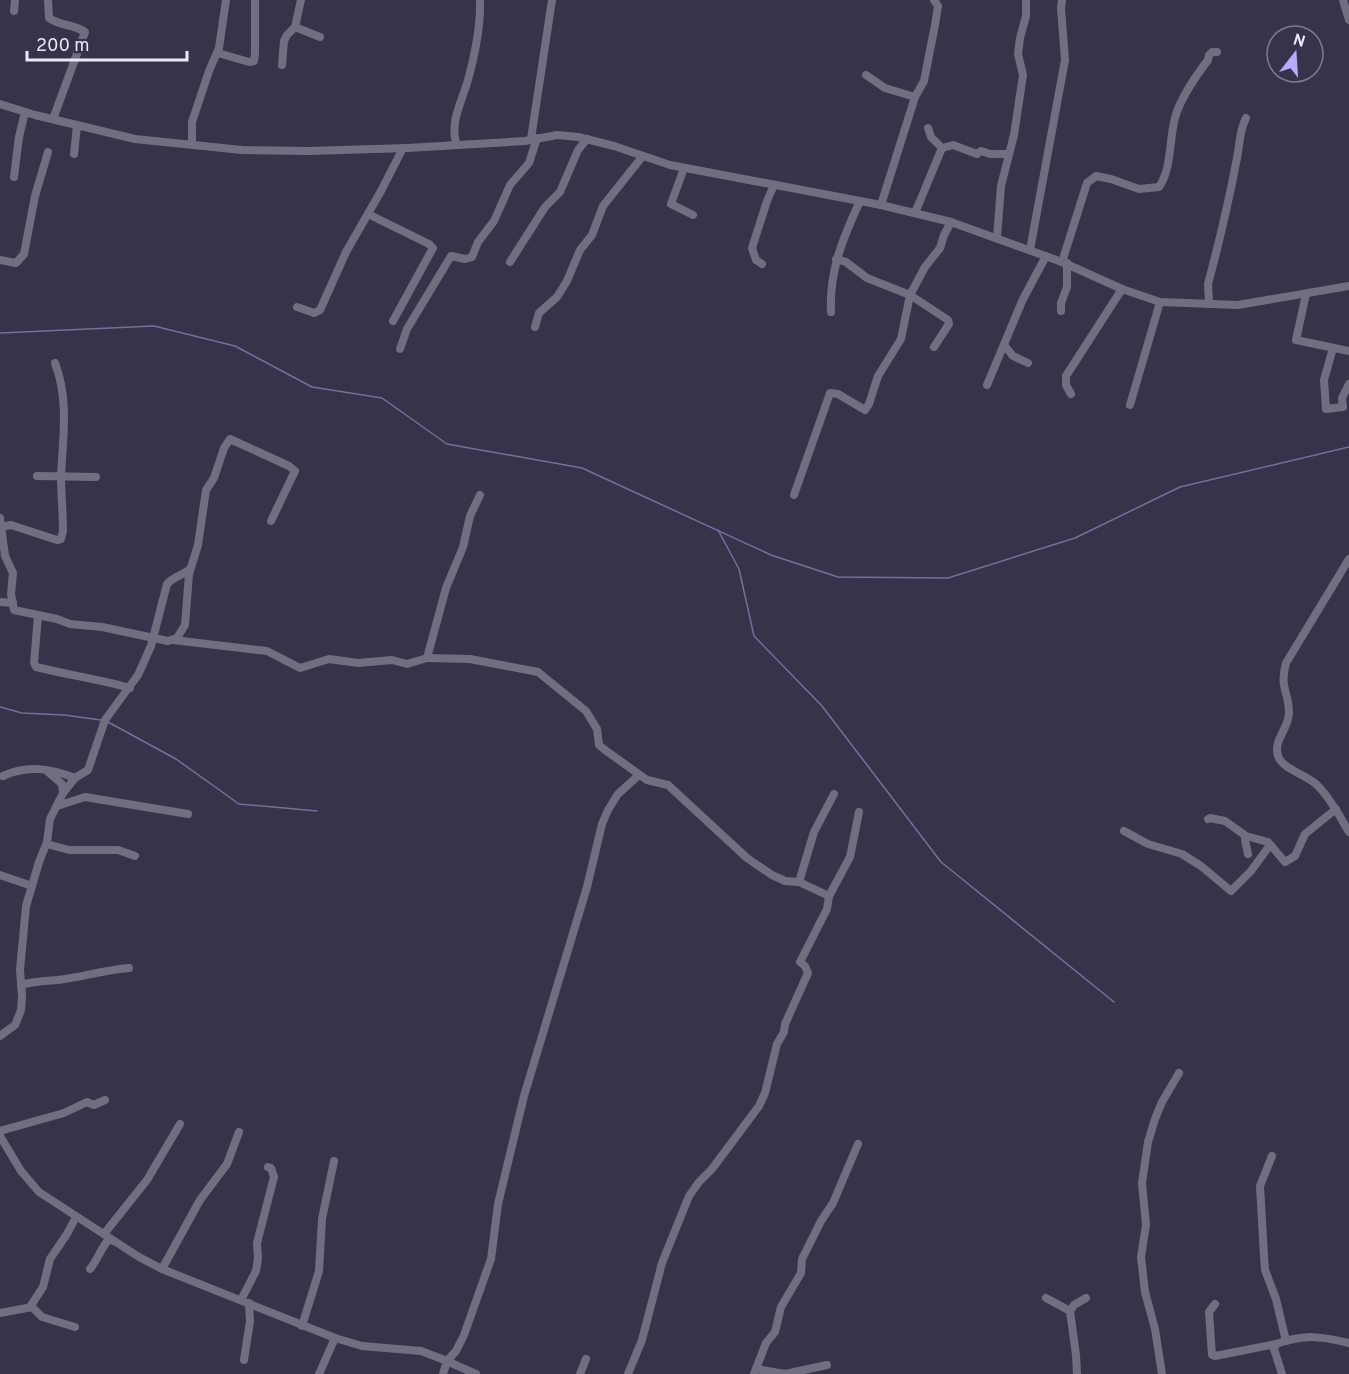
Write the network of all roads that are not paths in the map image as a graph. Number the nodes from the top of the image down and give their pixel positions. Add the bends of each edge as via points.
1 (15, 0) edge
2 (48, 0) edge
3 (226, 0) edge
4 (255, 0) edge
5 (301, 0) edge
6 (480, 0) edge
7 (552, 0) edge
8 (934, 0) edge
9 (1026, 0) edge
10 (1062, 0) edge
11 (1343, 0) edge
12 (14, 11) dead end
13 (1349, 20) edge
14 (295, 27) junction
15 (320, 37) dead end
16 (1217, 52) dead end
17 (218, 53) junction
18 (282, 65) dead end
19 (866, 75) dead end
20 (915, 97) junction
21 (0, 104) edge
22 (25, 112) junction
23 (1246, 118) dead end
24 (53, 119) junction
25 (77, 126) junction
26 (928, 128) dead end
27 (534, 139) junction
28 (587, 139) junction
29 (456, 143) junction
30 (192, 144) junction
31 (403, 148) junction
32 (942, 148) junction
33 (48, 152) dead end
34 (74, 154) dead end
35 (1009, 154) junction
36 (642, 157) junction
37 (684, 168) junction
38 (14, 177) dead end
39 (774, 185) junction
40 (860, 201) junction
41 (880, 205) junction
42 (915, 213) junction
43 (368, 214) junction
44 (693, 215) dead end
45 (951, 222) junction
46 (997, 237) junction
47 (1030, 250) junction
48 (1046, 256) junction
49 (836, 259) junction
50 (0, 260) edge
51 (510, 262) dead end
52 (1064, 262) junction
53 (762, 264) dead end
54 (1349, 286) edge
55 (1122, 289) junction
56 (1306, 294) junction
57 (910, 295) junction
58 (1160, 302) junction
59 (1209, 304) junction
60 (297, 307) dead end
61 (1061, 311) dead end
62 (831, 312) dead end
63 (393, 321) dead end
64 (535, 327) dead end
65 (1004, 345) junction
66 (934, 347) dead end
67 (1333, 348) junction
68 (400, 349) dead end
69 (1349, 351) edge
70 (55, 363) dead end
71 (1028, 363) dead end
72 (1349, 384) edge
73 (987, 385) dead end
74 (1071, 394) dead end
75 (1130, 405) dead end
76 (37, 476) dead end
77 (61, 477) junction
78 (96, 477) dead end
79 (480, 495) dead end
80 (794, 495) dead end
81 (0, 518) edge
82 (271, 521) dead end
83 (1, 527) edge
84 (1349, 559) edge
85 (190, 569) junction
86 (0, 602) edge
87 (13, 603) junction
88 (38, 616) junction
89 (153, 638) junction
90 (172, 640) junction
91 (427, 658) junction
92 (130, 688) junction
93 (47, 770) junction
94 (639, 775) junction
95 (3, 776) dead end
96 (75, 778) junction
97 (63, 794) junction
98 (834, 794) dead end
99 (57, 806) junction
100 (1336, 809) junction
101 (859, 812) dead end
102 (188, 814) dead end
103 (1208, 819) dead end
104 (1124, 831) dead end
105 (1349, 832) edge
106 (1246, 836) junction
107 (47, 844) junction
108 (1270, 844) junction
109 (1248, 854) dead end
110 (135, 856) dead end
111 (0, 875) edge
112 (799, 882) junction
113 (32, 886) junction
114 (829, 896) junction
115 (129, 968) dead end
116 (21, 985) junction
117 (0, 1036) edge
118 (1179, 1073) dead end
119 (105, 1100) dead end
120 (180, 1124) dead end
121 (0, 1131) edge
122 (238, 1132) dead end
123 (0, 1136) edge
124 (858, 1144) dead end
125 (1272, 1156) dead end
126 (334, 1161) dead end
127 (268, 1167) dead end
128 (76, 1217) junction
129 (104, 1234) junction
130 (113, 1240) junction
131 (90, 1269) dead end
132 (162, 1269) junction
133 (1046, 1298) dead end
134 (1086, 1298) dead end
135 (244, 1302) junction
136 (1215, 1304) dead end
137 (33, 1305) junction
138 (1070, 1311) junction
139 (0, 1313) edge
140 (302, 1326) junction
141 (75, 1327) dead end
142 (335, 1338) junction
143 (1286, 1341) junction
144 (1349, 1342) edge
145 (1276, 1344) junction
146 (586, 1359) dead end
147 (244, 1360) dead end
148 (447, 1361) junction
149 (827, 1365) dead end
150 (755, 1371) edge
151 (797, 1373) edge
152 (319, 1374) edge
153 (443, 1374) edge
154 (476, 1374) edge
155 (580, 1374) edge
156 (628, 1374) edge
157 (776, 1374) edge
158 (1077, 1374) edge
159 (1162, 1374) edge
160 (1282, 1374) edge

1 - 12 street
2 - 24 street via 49,18 85,32
3 - 17 street
4 - 17 street via 254,61
5 - 14 street
6 - 29 street via 481,18 474,53 453,124
7 - 27 street
8 - 20 street via 938,6 933,36 924,81
9 - 35 street via 1018,54 1023,75
10 - 47 street via 1065,60
11 - 13 street
14 - 15 street
14 - 18 street via 286,35
16 - 52 street via 1209,55 1175,117 1169,162 1160,187 1139,189 1096,176 1087,183
17 - 30 street via 192,122
19 - 20 street via 885,88
20 - 41 street
21 - 22 street
22 - 24 street
22 - 38 street
23 - 59 street via 1240,130 1208,284
24 - 25 street
25 - 30 street via 135,139
25 - 34 street
26 - 32 street
27 - 28 street via 557,135
27 - 29 street
27 - 68 street via 529,163 510,185 472,257 451,256 407,329
28 - 36 street
28 - 51 street via 578,150 560,192 545,207
29 - 31 street
30 - 31 street via 266,151
31 - 43 street
32 - 35 street via 953,145 977,154
32 - 42 street
33 - 50 street via 24,254 16,263
35 - 46 street via 1001,186
36 - 37 street
36 - 64 street via 603,206 567,281 539,314
37 - 39 street
37 - 44 street via 671,204
39 - 40 street
39 - 53 street via 752,248
40 - 41 street
40 - 49 street
41 - 42 street
42 - 45 street
43 - 60 street via 320,310 314,313
43 - 63 street via 429,244 433,250
45 - 46 street
45 - 57 street via 940,248
46 - 47 street
47 - 48 street
48 - 52 street
48 - 65 street
49 - 57 street via 867,278
49 - 62 street
52 - 55 street
52 - 61 street via 1067,287
54 - 56 street
55 - 58 street
55 - 74 street via 1066,376
56 - 59 street
56 - 67 street via 1296,340
57 - 66 street via 948,320
57 - 80 street via 901,339 878,376 866,410 830,393
58 - 59 street
58 - 75 street
65 - 71 street via 1013,356
65 - 73 street
67 - 69 street
67 - 72 street via 1324,380 1326,409 1343,407 1342,398
70 - 77 street via 65,429
76 - 77 street
77 - 78 street
77 - 83 street via 61,539 11,525
79 - 91 street via 446,588
81 - 83 street
82 - 85 street via 295,471 230,439 206,490
83 - 87 street via 13,573
84 - 100 street via 1286,663 1282,677 1290,714 1278,740 1278,756 1285,766 1319,786
85 - 89 street via 167,585
85 - 90 street via 185,625
86 - 87 street
87 - 88 street via 17,611
88 - 89 street
88 - 92 street via 36,667
89 - 90 street
89 - 92 street
90 - 91 street via 267,651 300,668 329,658 407,664
91 - 94 street via 470,659 538,672 586,711 597,729 599,745
92 - 96 street via 108,715 88,770
93 - 95 street via 24,768
93 - 96 street
93 - 97 street via 62,784
94 - 112 street via 668,785 766,871 785,881
94 - 148 street via 618,794 602,824 524,1096 498,1204 491,1259 465,1335
96 - 97 street
97 - 99 street
98 - 112 street via 814,832
99 - 102 street via 85,796
99 - 107 street via 50,819
100 - 105 street
100 - 108 street via 1305,834 1289,861 1285,862
101 - 114 street via 850,857
103 - 106 street via 1225,821
104 - 108 street via 1182,854 1231,891
106 - 108 street
106 - 109 street
107 - 110 street via 69,850 118,850
107 - 113 street
111 - 113 street
112 - 114 street
113 - 116 street via 24,915
114 - 156 street via 800,962 808,973 777,1044 765,1093 755,1113 689,1196 662,1263 642,1340
115 - 116 street
116 - 117 street via 18,1020
118 - 159 street via 1155,1119 1142,1184 1146,1225 1141,1257
119 - 121 street via 94,1105 87,1102 64,1113
120 - 129 street via 147,1180
122 - 132 street via 227,1164 200,1200
123 - 128 street via 29,1183
124 - 150 street via 833,1203 802,1259 801,1273 781,1307 775,1332
125 - 143 street via 1260,1186 1265,1270
126 - 140 street via 322,1219 319,1271
127 - 135 street via 274,1177 256,1243 256,1271
128 - 129 street
128 - 137 street via 50,1259 43,1287
129 - 130 street
130 - 131 street via 105,1244
130 - 132 street
132 - 135 street
133 - 138 street
134 - 138 street
135 - 140 street
135 - 147 street via 249,1321
136 - 145 street via 1209,1312 1212,1355
137 - 139 street
137 - 141 street via 42,1317
138 - 158 street
140 - 142 street
142 - 148 street via 362,1347 416,1350
142 - 152 street
143 - 144 street via 1310,1336
143 - 145 street
145 - 160 street
146 - 155 street
148 - 153 street
148 - 154 street
149 - 151 street
150 - 157 street
151 - 157 street

